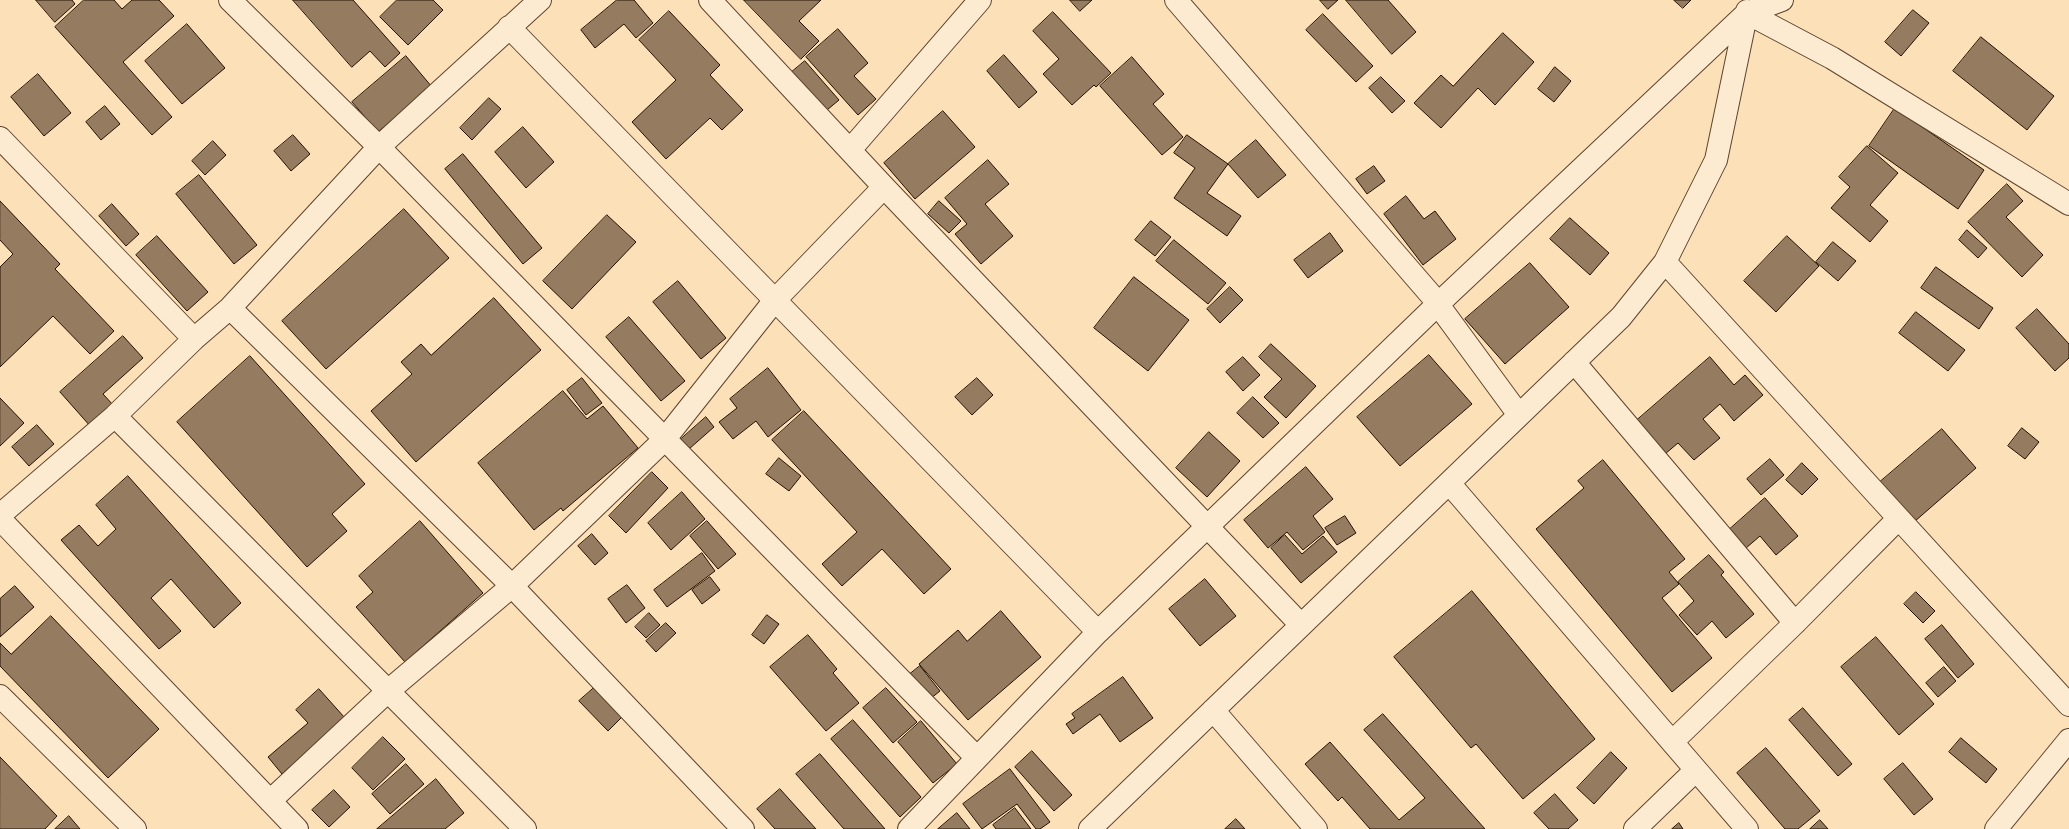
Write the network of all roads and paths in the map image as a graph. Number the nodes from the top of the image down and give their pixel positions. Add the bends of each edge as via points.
1 (230, 0) edge
2 (540, 0) edge
3 (710, 0) edge
4 (980, 0) edge
5 (1176, 0) edge
6 (1782, 0) edge
7 (1746, 7) edge
8 (510, 27) junction
9 (0, 138) edge
10 (379, 147) junction
11 (850, 150) junction
12 (884, 187) junction
13 (2069, 204) edge
14 (1665, 262) junction
15 (775, 300) junction
16 (1438, 304) junction
17 (230, 308) junction
18 (194, 339) junction
19 (1574, 362) junction
20 (1519, 415) junction
21 (115, 416) junction
22 (664, 440) junction
23 (1449, 483) junction
24 (0, 515) edge
25 (0, 519) edge
26 (1898, 519) junction
27 (1207, 526) junction
28 (512, 586) junction
29 (1795, 623) junction
30 (1302, 625) junction
31 (1098, 632) junction
32 (388, 691) junction
33 (0, 696) edge
34 (2069, 705) edge
35 (1214, 710) junction
36 (2069, 740) edge
37 (1672, 742) junction
38 (977, 758) junction
39 (1696, 770) junction
40 (270, 801) junction
41 (135, 829) edge
42 (297, 829) edge
43 (525, 829) edge
44 (743, 829) edge
45 (909, 829) edge
46 (1090, 829) edge
47 (1316, 829) edge
48 (1635, 829) edge
49 (1747, 829) edge
50 (1996, 829) edge

1 - 10 street
2 - 8 street
3 - 11 street
4 - 11 street
5 - 16 street
6 - 7 street
7 - 13 street
7 - 14 street via 1716,160
7 - 16 street
8 - 10 street
8 - 15 street
9 - 18 street
10 - 17 street
10 - 22 street
11 - 12 street
12 - 15 street
12 - 27 street
14 - 19 street via 1621,317
14 - 26 street
15 - 22 street
15 - 31 street
16 - 20 street
16 - 27 street
17 - 18 street
17 - 28 street
18 - 21 street
19 - 20 street
19 - 29 street
20 - 23 street
21 - 24 street
21 - 32 street
22 - 28 street
22 - 38 street
23 - 30 street
23 - 37 street
25 - 40 street
26 - 29 street
26 - 34 street
27 - 30 street
27 - 31 street
28 - 32 street
28 - 44 street
29 - 37 street
30 - 35 street
31 - 38 street
32 - 40 street
32 - 43 street
33 - 41 street
35 - 46 street
35 - 47 street
36 - 50 street
37 - 39 street
38 - 45 street
39 - 48 street
39 - 49 street
40 - 42 street

